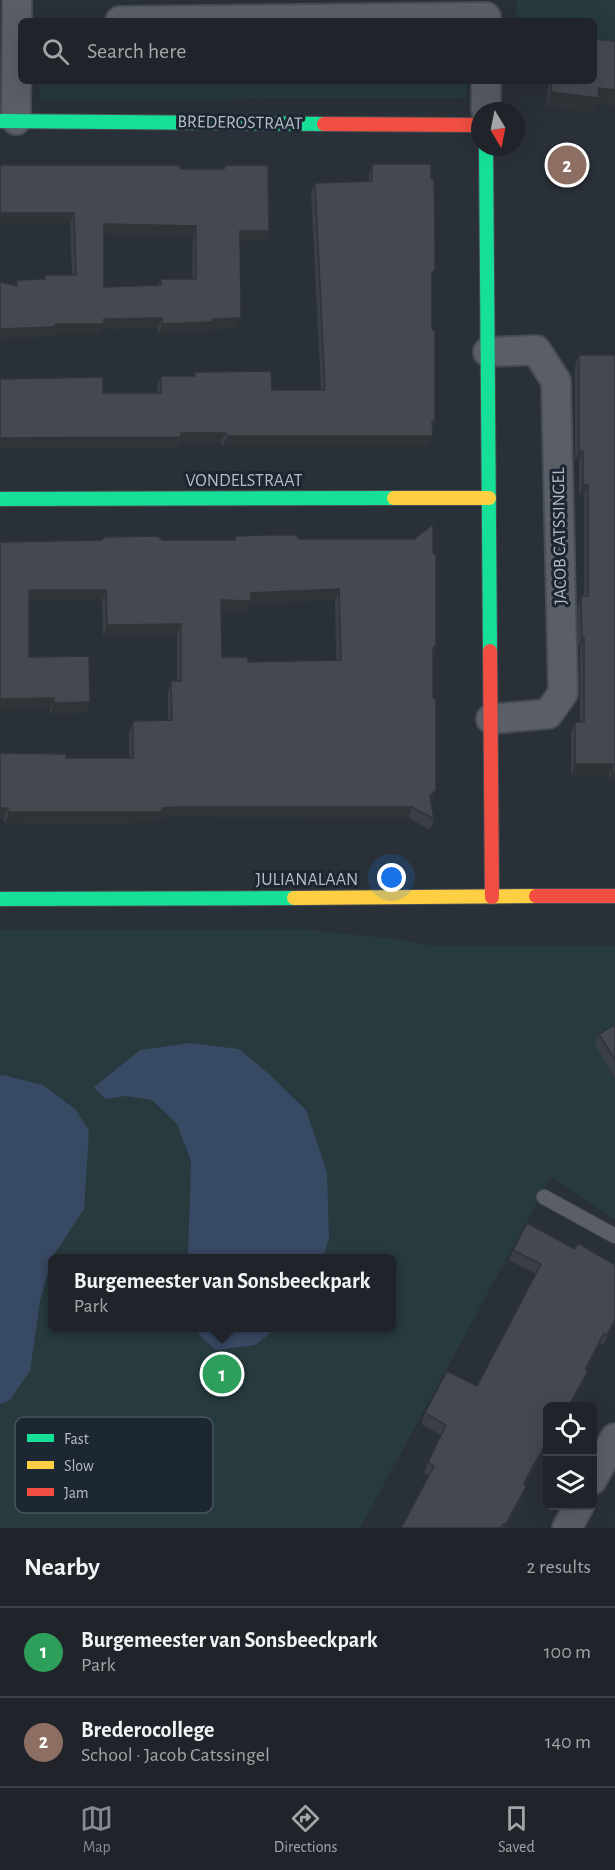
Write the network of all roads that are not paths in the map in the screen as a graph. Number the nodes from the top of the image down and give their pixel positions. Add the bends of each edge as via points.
1 (486, 13) edge
2 (18, 15) edge
3 (257, 18) edge
4 (486, 84) edge
5 (486, 102) edge
6 (8, 121) edge
7 (471, 125) edge
8 (486, 156) edge
9 (488, 352) junction
10 (489, 498) junction
11 (0, 499) edge
12 (491, 718) junction
13 (615, 896) edge
14 (492, 897) junction
15 (0, 899) edge
16 (544, 1197) dead end
17 (615, 1236) edge
18 (615, 1438) edge
19 (597, 1471) edge
20 (577, 1510) edge
21 (567, 1528) edge

1 - 3 street
2 - 6 street
4 - 5 street
6 - 7 street, BREDEROSTRAAT
8 - 9 street
9 - 10 street
9 - 12 street, JACOB CATSSINGEL via 536,350 556,381 563,693 548,714
10 - 11 street, VONDELSTRAAT
10 - 12 street
12 - 14 street
13 - 14 street, JULIANALAAN
14 - 15 street, JULIANALAAN
16 - 17 lane
18 - 19 street
20 - 21 street

